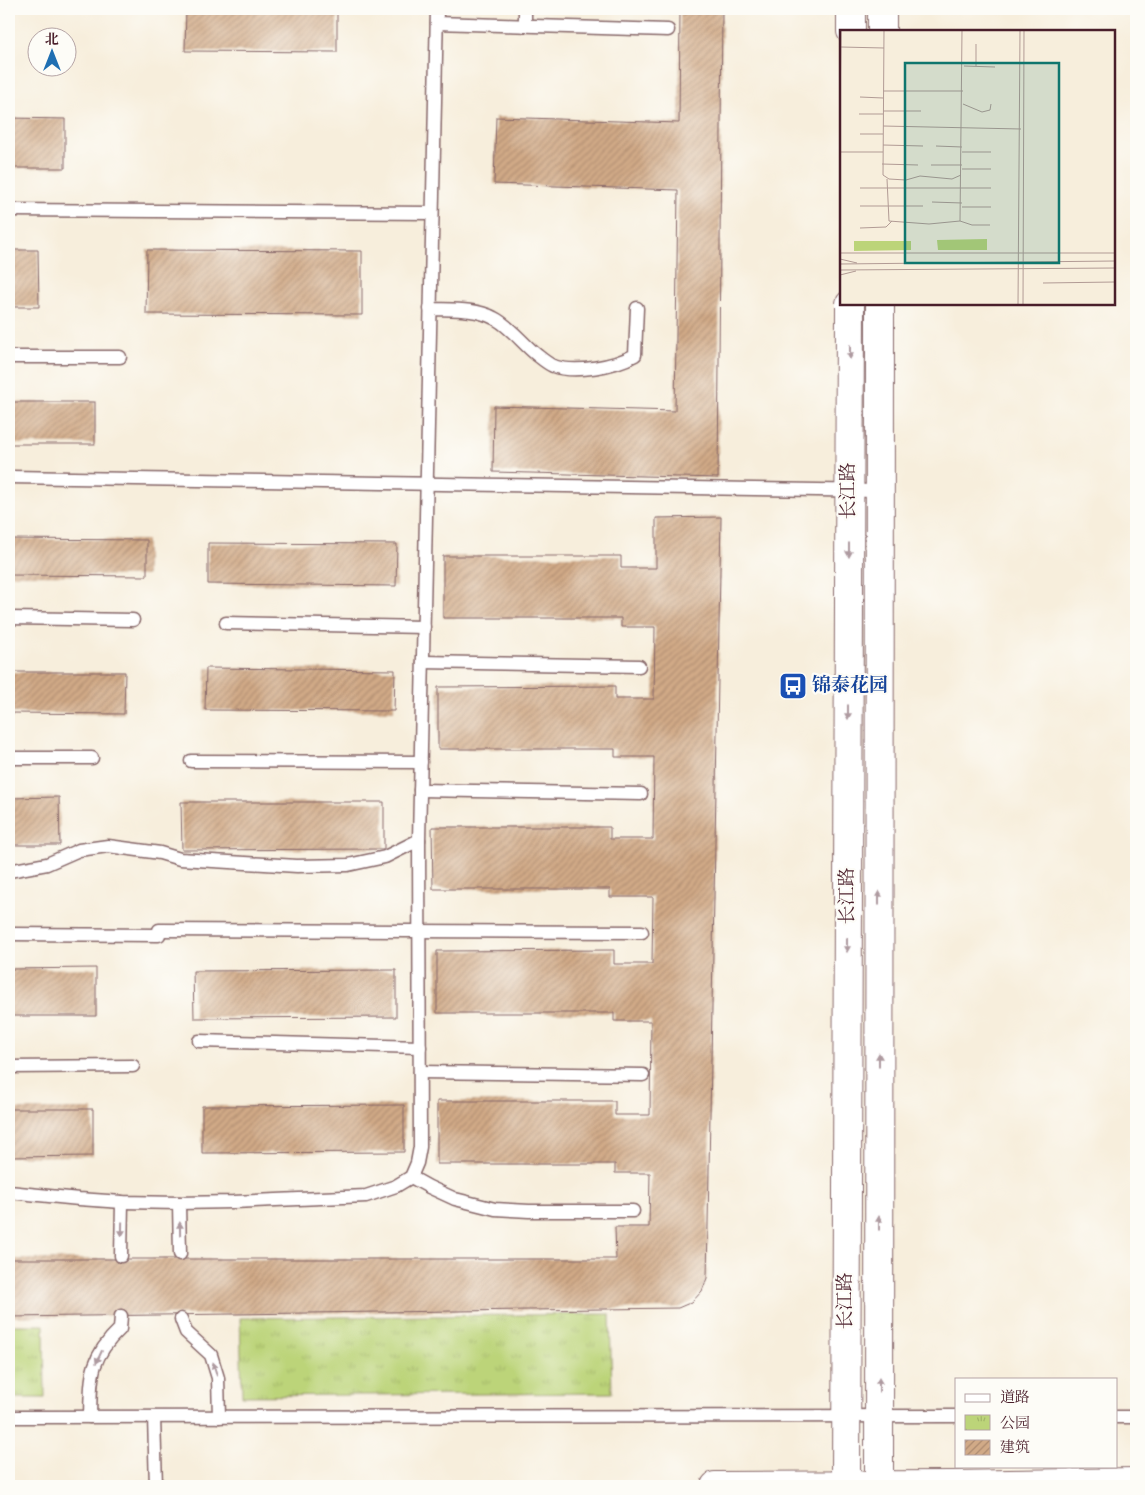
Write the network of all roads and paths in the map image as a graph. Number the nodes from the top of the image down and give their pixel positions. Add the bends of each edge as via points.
1 (437, 9) edge
2 (525, 9) edge
3 (851, 9) edge
4 (882, 9) edge
5 (436, 23) junction
6 (525, 26) junction
7 (668, 30) dead end
8 (851, 30) edge
9 (882, 30) edge
10 (9, 210) edge
11 (432, 213) junction
12 (850, 305) edge
13 (880, 305) edge
14 (637, 308) dead end
15 (430, 309) junction
16 (9, 357) edge
17 (120, 357) dead end
18 (9, 477) edge
19 (427, 484) junction
20 (849, 490) junction
21 (879, 491) junction
22 (9, 618) edge
23 (134, 620) dead end
24 (226, 623) dead end
25 (424, 628) junction
26 (423, 662) junction
27 (639, 666) dead end
28 (9, 758) edge
29 (92, 758) dead end
30 (191, 761) dead end
31 (421, 762) junction
32 (420, 790) junction
33 (641, 794) dead end
34 (419, 840) junction
35 (9, 871) edge
36 (420, 932) junction
37 (642, 932) dead end
38 (9, 934) edge
39 (199, 1041) dead end
40 (420, 1047) junction
41 (133, 1066) dead end
42 (9, 1068) edge
43 (420, 1072) junction
44 (643, 1075) dead end
45 (411, 1177) junction
46 (9, 1192) edge
47 (122, 1202) junction
48 (179, 1203) junction
49 (633, 1210) dead end
50 (180, 1254) dead end
51 (121, 1256) dead end
52 (121, 1316) dead end
53 (181, 1319) dead end
54 (846, 1416) junction
55 (878, 1416) junction
56 (955, 1416) edge
57 (9, 1417) edge
58 (90, 1417) junction
59 (154, 1417) junction
60 (219, 1417) junction
61 (1118, 1417) edge
62 (1136, 1417) edge
63 (1136, 1482) edge
64 (844, 1485) edge
65 (156, 1486) edge
66 (716, 1486) edge
67 (879, 1486) edge

1 - 5 lane
2 - 6 lane
3 - 8 street
4 - 9 street
5 - 6 lane
5 - 11 lane
6 - 7 lane
10 - 11 lane
11 - 15 lane
12 -> 20 street, 长江路
13 - 21 street, 长江路
14 - 15 lane via 635,355 613,364 574,369 553,366 496,318 481,312
15 - 19 lane
16 - 17 lane
18 - 19 lane
19 - 20 lane
19 - 25 lane
20 - 21 lane
20 -> 54 street, 长江路
55 -> 21 street, 长江路
22 - 23 lane
24 - 25 lane
25 - 26 lane
26 - 27 lane
26 - 31 lane
28 - 29 lane
30 - 31 lane
31 - 32 lane
32 - 33 lane
32 - 34 lane
34 - 35 lane via 385,857 348,865 297,866 180,859 108,846 79,850 47,864
34 - 36 lane
36 - 37 lane
36 - 38 lane
36 - 40 lane
39 - 40 lane
40 - 43 lane
41 - 42 lane
43 - 44 lane
43 - 45 lane via 420,1147
45 - 48 lane via 366,1196
45 - 49 lane via 455,1199 495,1209
46 - 47 lane
47 - 48 lane
47 -> 51 lane
50 -> 48 lane
52 -> 58 lane via 120,1329 99,1354 91,1375
60 -> 53 lane via 218,1378 211,1355 186,1332
54 - 55 lane
54 - 60 lane
54 - 64 street, 长江路
55 - 56 lane
55 - 67 street, 长江路
57 - 58 lane
58 - 59 lane
59 - 60 lane
59 - 65 lane
61 - 62 lane
63 - 67 street
64 - 66 street
64 - 67 street

